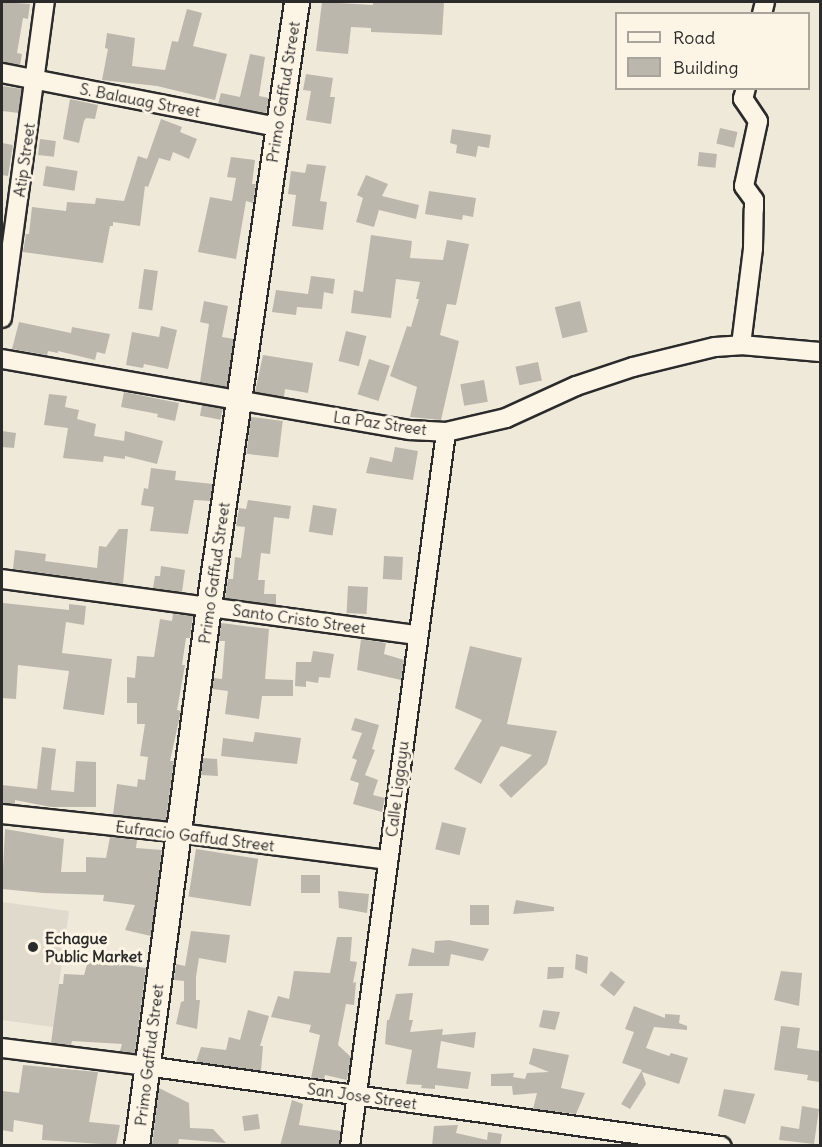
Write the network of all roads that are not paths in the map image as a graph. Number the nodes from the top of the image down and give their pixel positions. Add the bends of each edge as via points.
1 (45, 2) edge
2 (297, 2) edge
3 (2, 73) edge
4 (36, 79) junction
5 (745, 90) edge
6 (277, 128) junction
7 (2, 318) edge
8 (741, 345) junction
9 (820, 352) edge
10 (2, 359) edge
11 (238, 400) junction
12 (446, 432) junction
13 (2, 579) edge
14 (208, 607) junction
15 (417, 635) junction
16 (2, 814) edge
17 (179, 833) junction
18 (388, 860) junction
19 (2, 1048) edge
20 (146, 1066) junction
21 (355, 1096) junction
22 (137, 1146) edge
23 (350, 1146) edge
24 (722, 1146) edge

1 - 4 street, Atip Street
2 - 6 main road, Primo Gaffud Street
3 - 4 street, S. Balauag Street
4 - 6 street, S. Balauag Street
4 - 7 street, Atip Street
5 - 8 street via 743,99 758,121 744,186 754,200 754,208
6 - 11 main road, Primo Gaffud Street
8 - 9 street, La Paz Street
8 - 12 street, La Paz Street via 715,346 633,366 506,417
10 - 11 street, La Paz Street
11 - 12 street, La Paz Street via 410,430
11 - 14 main road, Primo Gaffud Street
12 - 15 street, Calle Liggayu
13 - 14 street, Santo Cristo Street
14 - 15 street, Santo Cristo Street
14 - 17 main road, Primo Gaffud Street
15 - 18 street, Calle Liggayu
16 - 17 street, Eufracio Gaffud Street
17 - 18 street, Eufracio Gaffud Street
17 - 20 main road, Primo Gaffud Street
18 - 21 street, Calle Liggayu
19 - 20 street, San Jose Street
20 - 21 street, San Jose Street
20 - 22 main road, Primo Gaffud Street
21 - 23 street, Calle Liggayu
21 - 24 street, San Jose Street

